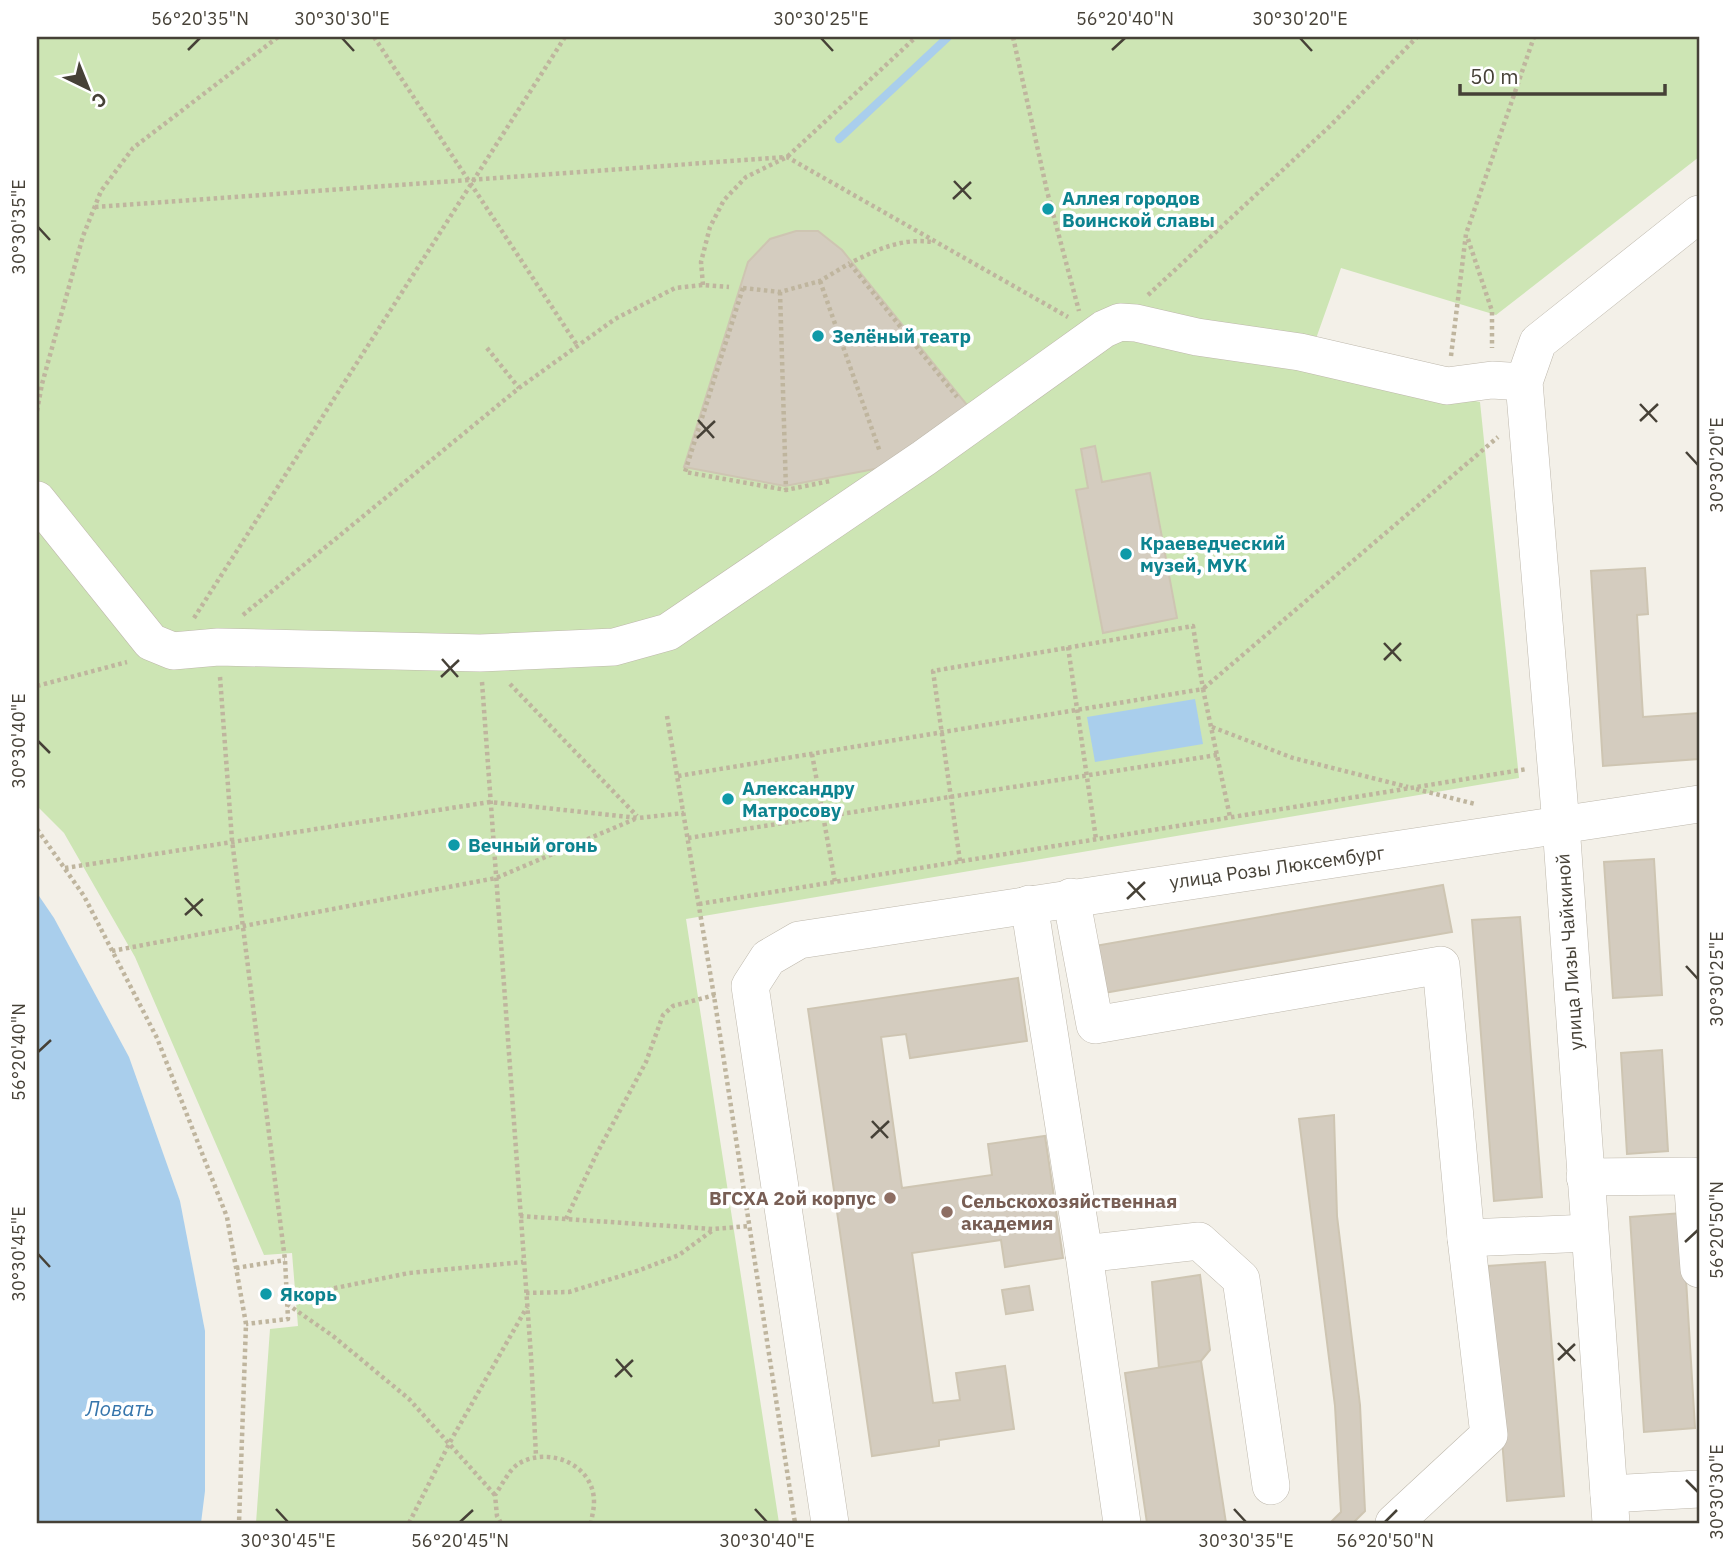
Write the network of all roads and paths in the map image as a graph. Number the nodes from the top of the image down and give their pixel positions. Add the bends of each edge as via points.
1 (278, 37) edge
2 (374, 37) edge
3 (565, 37) edge
4 (916, 37) edge
5 (1013, 37) edge
6 (1417, 37) edge
7 (1534, 37) edge
8 (787, 157) junction
9 (471, 181) junction
10 (95, 206) junction
11 (1699, 214) edge
12 (1466, 234) junction
13 (937, 243) junction
14 (852, 262) junction
15 (820, 281) junction
16 (704, 285) junction
17 (729, 287) dead end
18 (779, 292) junction
19 (1120, 322) junction
20 (1084, 334) junction
21 (577, 345) junction
22 (487, 348) dead end
23 (1447, 386) junction
24 (519, 388) junction
25 (1514, 391) junction
26 (962, 403) dead end
27 (37, 411) edge
28 (881, 457) dead end
29 (836, 480) dead end
30 (786, 490) junction
31 (37, 500) edge
32 (1068, 647) junction
33 (218, 648) junction
34 (173, 651) junction
35 (480, 653) junction
36 (37, 685) edge
37 (1203, 689) junction
38 (1077, 710) junction
39 (667, 716) dead end
40 (1211, 727) junction
41 (942, 732) junction
42 (812, 754) junction
43 (1217, 755) junction
44 (1555, 764) junction
45 (1087, 775) junction
46 (678, 776) junction
47 (1412, 788) junction
48 (951, 796) junction
49 (490, 802) junction
50 (1699, 804) edge
51 (1480, 805) dead end
52 (684, 813) junction
53 (823, 816) junction
54 (1230, 817) junction
55 (638, 818) junction
56 (1560, 825) junction
57 (37, 829) edge
58 (688, 838) junction
59 (1096, 839) junction
60 (232, 840) junction
61 (960, 861) junction
62 (65, 868) junction
63 (496, 878) junction
64 (835, 882) junction
65 (1071, 897) junction
66 (699, 904) junction
67 (1029, 904) junction
68 (242, 926) junction
69 (112, 951) junction
70 (714, 996) junction
71 (1585, 1177) junction
72 (520, 1216) junction
73 (566, 1219) junction
74 (749, 1226) junction
75 (714, 1229) junction
76 (1589, 1233) junction
77 (1466, 1238) junction
78 (1084, 1254) junction
79 (285, 1260) junction
80 (523, 1262) junction
81 (236, 1268) junction
82 (1699, 1269) edge
83 (526, 1293) junction
84 (286, 1301) junction
85 (527, 1307) junction
86 (246, 1324) junction
87 (450, 1442) junction
88 (536, 1456) junction
89 (1271, 1486) dead end
90 (1699, 1489) edge
91 (495, 1494) junction
92 (1610, 1509) edge
93 (239, 1523) edge
94 (409, 1523) edge
95 (501, 1523) edge
96 (591, 1523) edge
97 (795, 1523) edge
98 (830, 1523) edge
99 (1122, 1523) edge
100 (1394, 1523) edge

1 - 10 path via 132,148
2 - 9 path
3 - 9 path
4 - 8 path
5 - 20 path via 1046,191
6 - 19 path via 1330,126
7 - 12 path
8 - 9 path
8 - 13 path
8 - 16 path via 746,177 724,200 710,227 701,262
9 - 10 path
9 - 21 path
9 - 34 path
10 - 27 path
11 - 25 street via 1538,342
12 - 23 path
12 - 25 path
13 - 14 path via 911,240
13 - 20 path
14 - 15 path
14 - 26 path
15 - 18 path
15 - 28 path
16 - 17 path
16 - 21 path via 675,288
18 - 30 path
18 - 30 path via 743,288 685,472
19 - 20 street
19 - 23 street via 1300,352
20 - 35 street via 924,458 668,632 614,647
21 - 24 path
22 - 24 path
23 - 25 street
24 - 33 path via 256,603 233,624
25 - 37 path
25 - 44 street, улица Лизы Чайкиной
29 - 30 path
31 - 34 street via 151,642
32 - 37 path via 1193,626
32 - 38 path
32 - 41 path via 933,671
33 - 34 street
33 - 35 street
33 - 60 path
34 - 36 path
35 - 49 path
35 - 55 path
37 - 38 path
37 - 40 path
38 - 41 path
38 - 45 path
39 - 46 path
40 - 43 path
40 - 47 path via 1293,758
41 - 42 path
41 - 48 path
42 - 46 path
42 - 53 path
43 - 45 path
43 - 54 path
44 - 47 path
44 - 56 street, улица Лизы Чайкиной
45 - 48 path
45 - 59 path
46 - 52 path
47 - 51 path
47 - 54 path
48 - 53 path
48 - 61 path
49 - 55 path
49 - 60 path
49 - 63 path
50 - 56 street, улица Розы Люксембург
52 - 55 path
52 - 58 path
53 - 58 path
53 - 64 path
54 - 59 path
55 - 63 path
56 - 65 street, улица Розы Люксембург
56 - 71 street, улица Лизы Чайкиной
57 - 62 path
58 - 66 path
59 - 61 path
60 - 62 path
60 - 68 path
61 - 64 path
62 - 69 path
63 - 68 path
63 - 72 path
64 - 66 path
65 - 67 street, улица Розы Люксембург
65 - 77 street via 1095,1025 1441,965
66 - 70 path
67 - 78 street
67 - 98 street, улица Розы Люксембург via 799,940 768,958 750,986
68 - 69 path
68 - 79 path
69 - 81 path via 157,1038 212,1178 227,1217
70 - 73 path via 673,1006 663,1015 646,1062
70 - 74 path
71 - 76 street, улица Лизы Чайкиной
71 - 82 street via 1692,1176
72 - 73 path
72 - 80 path
73 - 75 path
74 - 75 path
74 - 97 path
75 - 83 path via 679,1255 637,1271 569,1292
76 - 77 street
76 - 92 street, улица Лизы Чайкиной
77 - 100 street via 1489,1435
78 - 89 street via 1199,1241 1241,1279
78 - 99 street
79 - 81 path
79 - 84 path
80 - 83 path
80 - 84 path via 409,1273
81 - 86 path
83 - 85 path
84 - 86 path via 288,1320
84 - 87 path via 409,1399
85 - 87 path
85 - 88 path
86 - 93 path
87 - 91 path
87 - 94 path
88 - 91 path via 515,1466
88 - 96 path via 570,1462 587,1477 595,1500
90 - 92 street
91 - 95 path

